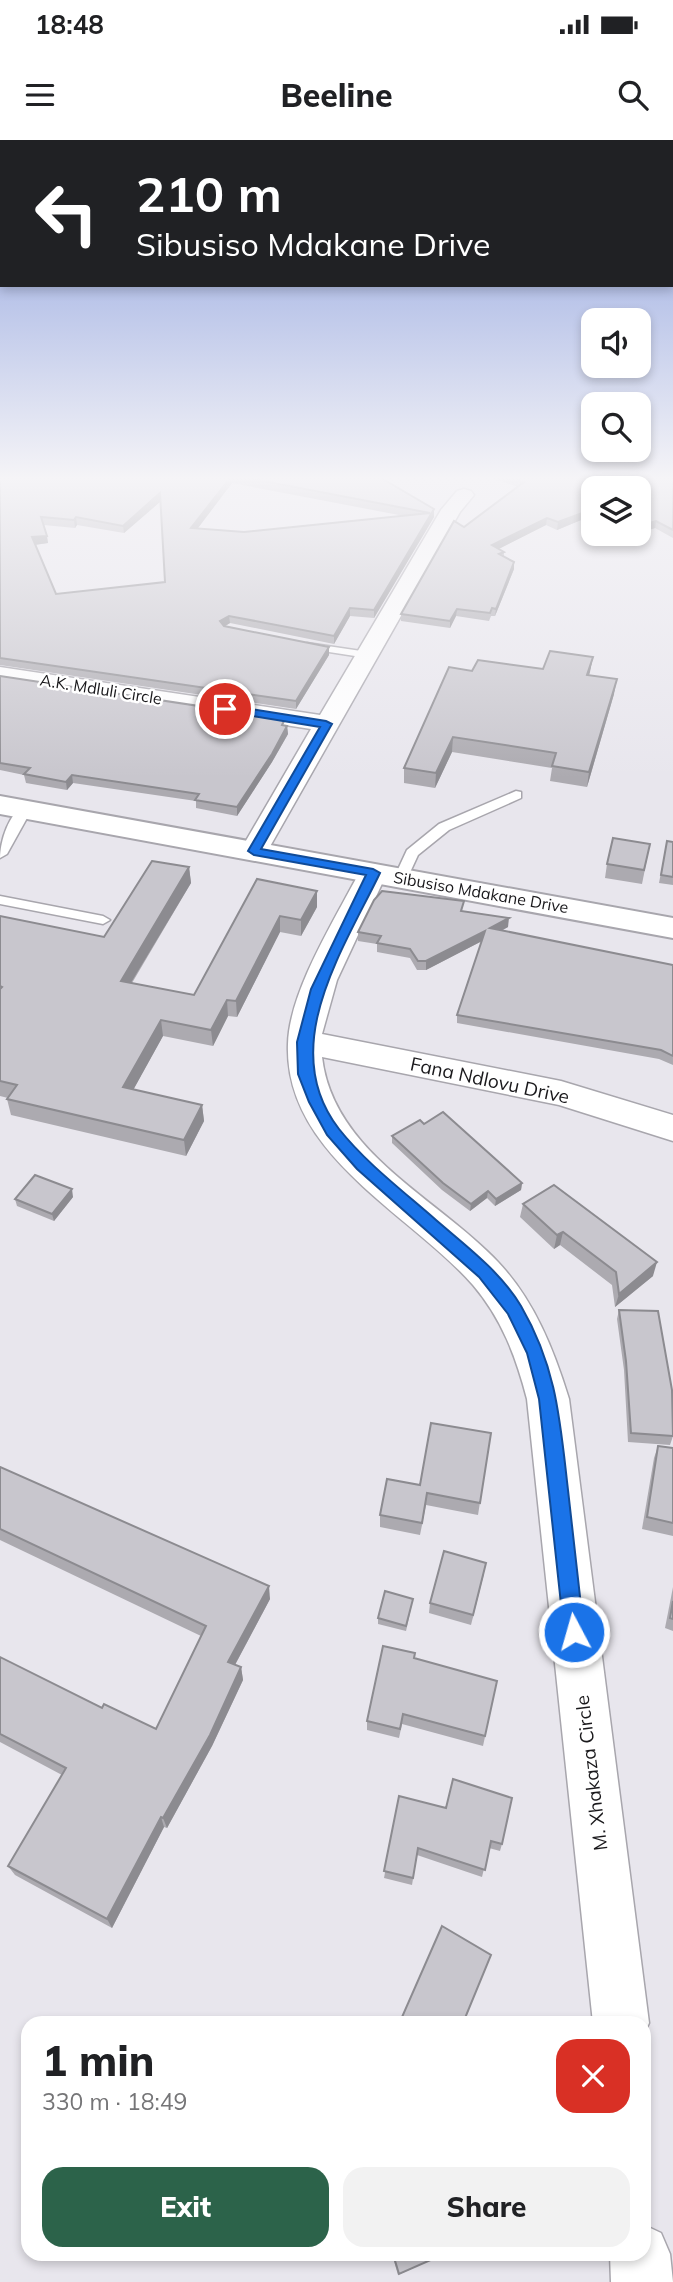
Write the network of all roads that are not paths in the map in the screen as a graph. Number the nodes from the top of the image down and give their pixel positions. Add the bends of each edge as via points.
1 (413, 578) edge
2 (301, 645) edge
3 (368, 655) junction
4 (0, 674) edge
5 (326, 724) junction
6 (516, 795) dead end
7 (13, 807) edge
8 (254, 851) junction
9 (0, 854) edge
10 (387, 875) junction
11 (0, 900) edge
12 (103, 920) dead end
13 (673, 928) edge
14 (304, 1042) junction
15 (673, 1128) edge
16 (620, 2016) edge
17 (640, 2261) edge
18 (642, 2282) edge

1 - 3 street
2 - 3 lane
3 - 5 street
4 - 5 street, A.K. Mdluli Circle
5 - 8 street
6 - 10 lane via 444,827
7 - 8 street, Sibusiso Mdakane Drive
7 - 9 lane
8 - 10 street, Sibusiso Mdakane Drive
10 - 13 street, Sibusiso Mdakane Drive
10 - 14 street, M. Xhakaza Circle via 317,989
11 - 12 lane
14 - 15 street, Fana Ndlovu Drive via 561,1093
14 - 16 street, M. Xhakaza Circle via 306,1074 332,1131 363,1165 484,1272 514,1309 536,1353 548,1399
17 - 18 street

